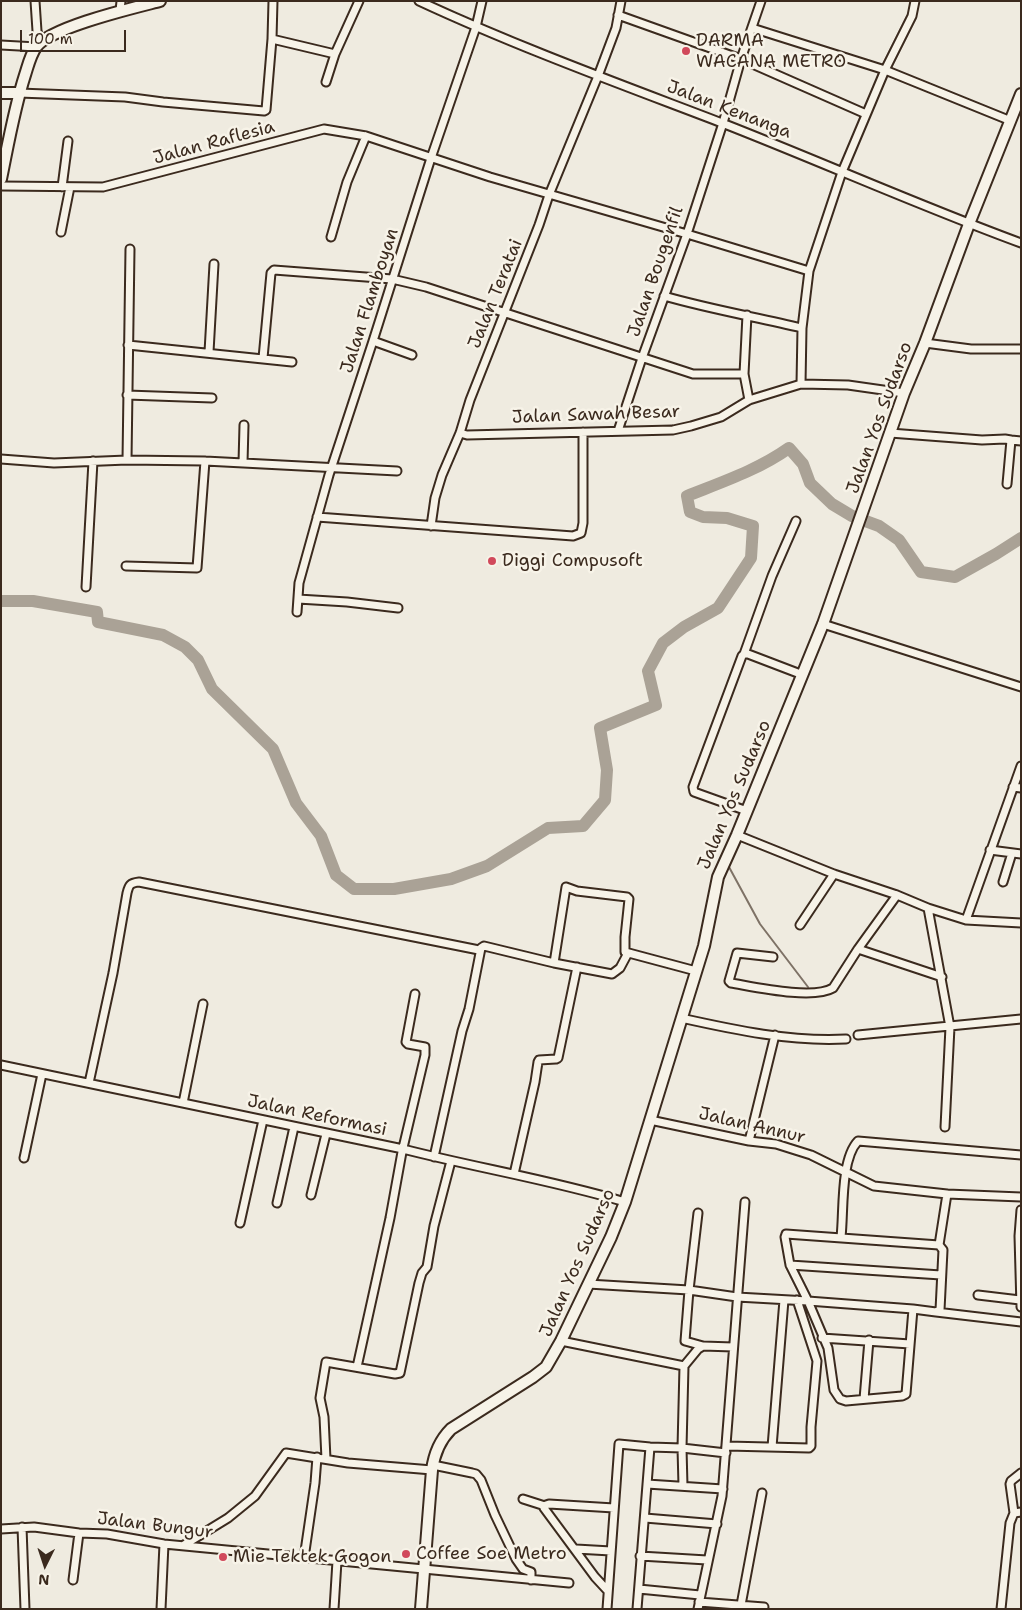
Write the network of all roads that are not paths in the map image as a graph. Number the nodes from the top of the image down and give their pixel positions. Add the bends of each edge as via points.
1 (35, 1) edge
2 (160, 1) edge
3 (273, 1) edge
4 (359, 1) edge
5 (419, 1) edge
6 (482, 1) edge
7 (621, 1) edge
8 (761, 1) edge
9 (915, 1) edge
10 (120, 6) edge
11 (618, 15) junction
12 (476, 27) junction
13 (752, 28) junction
14 (272, 39) junction
15 (1, 45) edge
16 (39, 45) junction
17 (335, 54) junction
18 (741, 59) junction
19 (885, 70) junction
20 (598, 76) junction
21 (326, 82) dead end
22 (1, 93) edge
23 (19, 93) junction
24 (1020, 97) edge
25 (866, 114) junction
26 (1011, 121) junction
27 (722, 123) junction
28 (366, 136) junction
29 (68, 142) dead end
30 (431, 158) junction
31 (842, 172) junction
32 (1, 179) edge
33 (1, 186) edge
34 (62, 187) junction
35 (70, 187) junction
36 (548, 195) junction
37 (969, 224) junction
38 (61, 232) dead end
39 (687, 234) junction
40 (330, 236) dead end
41 (1021, 243) edge
42 (130, 249) dead end
43 (214, 264) dead end
44 (809, 271) junction
45 (392, 279) junction
46 (664, 296) junction
47 (504, 313) junction
48 (747, 315) junction
49 (802, 328) junction
50 (374, 341) junction
51 (925, 343) junction
52 (128, 345) junction
53 (1021, 349) edge
54 (209, 352) junction
55 (412, 355) dead end
56 (263, 358) junction
57 (642, 358) junction
58 (292, 362) dead end
59 (744, 374) junction
60 (801, 384) junction
61 (904, 393) junction
62 (127, 395) junction
63 (212, 398) dead end
64 (749, 400) junction
65 (244, 425) dead end
66 (618, 431) junction
67 (583, 432) junction
68 (460, 433) junction
69 (890, 433) junction
70 (1011, 440) junction
71 (1021, 441) edge
72 (1, 459) edge
73 (127, 460) junction
74 (93, 461) junction
75 (205, 461) junction
76 (243, 462) junction
77 (332, 468) junction
78 (396, 471) dead end
79 (1007, 484) dead end
80 (317, 517) junction
81 (796, 521) dead end
82 (431, 526) junction
83 (126, 566) dead end
84 (86, 587) dead end
85 (298, 598) junction
86 (398, 608) dead end
87 (297, 612) dead end
88 (823, 624) junction
89 (744, 654) junction
90 (803, 675) junction
91 (1021, 687) edge
92 (1021, 766) edge
93 (1017, 788) edge
94 (747, 812) junction
95 (737, 836) junction
96 (990, 850) junction
97 (1012, 852) junction
98 (1021, 854) edge
99 (834, 874) junction
100 (1003, 882) dead end
101 (897, 895) junction
102 (928, 908) junction
103 (966, 920) junction
104 (1021, 923) edge
105 (800, 925) dead end
106 (858, 949) junction
107 (480, 950) junction
108 (628, 953) junction
109 (773, 957) dead end
110 (554, 963) junction
111 (577, 967) junction
112 (696, 971) junction
113 (942, 977) junction
114 (415, 994) dead end
115 (203, 1004) dead end
116 (681, 1018) junction
117 (1021, 1019) edge
118 (950, 1027) junction
119 (775, 1035) junction
120 (858, 1035) dead end
121 (846, 1039) dead end
122 (1, 1065) edge
123 (42, 1074) junction
124 (89, 1083) junction
125 (183, 1103) junction
126 (263, 1120) junction
127 (650, 1120) junction
128 (294, 1127) junction
129 (945, 1127) dead end
130 (326, 1134) junction
131 (750, 1141) junction
132 (404, 1149) junction
133 (1021, 1155) edge
134 (434, 1157) junction
135 (24, 1158) dead end
136 (451, 1161) junction
137 (845, 1172) junction
138 (514, 1174) junction
139 (947, 1194) junction
140 (311, 1195) dead end
141 (1021, 1197) edge
142 (626, 1202) junction
143 (745, 1202) dead end
144 (277, 1204) dead end
145 (1021, 1210) edge
146 (698, 1213) dead end
147 (240, 1223) dead end
148 (841, 1237) junction
149 (939, 1245) junction
150 (790, 1265) junction
151 (941, 1275) junction
152 (588, 1284) junction
153 (689, 1290) junction
154 (978, 1295) dead end
155 (737, 1297) junction
156 (784, 1300) junction
157 (797, 1300) junction
158 (1020, 1300) edge
159 (808, 1301) junction
160 (1021, 1307) edge
161 (913, 1309) junction
162 (936, 1312) junction
163 (1021, 1322) edge
164 (822, 1338) junction
165 (869, 1340) junction
166 (561, 1341) junction
167 (910, 1344) junction
168 (703, 1346) junction
169 (734, 1346) junction
170 (684, 1366) junction
171 (356, 1367) junction
172 (864, 1399) junction
173 (650, 1447) junction
174 (772, 1447) junction
175 (682, 1448) junction
176 (726, 1449) junction
177 (317, 1458) junction
178 (326, 1459) junction
179 (432, 1468) junction
180 (1021, 1473) edge
181 (647, 1484) junction
182 (683, 1486) junction
183 (723, 1489) junction
184 (762, 1493) dead end
185 (523, 1499) dead end
186 (545, 1506) junction
187 (614, 1508) junction
188 (1016, 1513) edge
189 (645, 1518) junction
190 (717, 1524) junction
191 (22, 1527) junction
192 (1, 1529) edge
193 (79, 1533) junction
194 (164, 1544) junction
195 (184, 1545) junction
196 (576, 1549) junction
197 (611, 1551) junction
198 (640, 1556) junction
199 (304, 1558) junction
200 (708, 1560) junction
201 (337, 1561) junction
202 (424, 1570) junction
203 (531, 1576) junction
204 (73, 1580) dead end
205 (569, 1584) dead end
206 (639, 1589) junction
207 (608, 1591) junction
208 (699, 1602) edge
209 (741, 1605) junction
210 (764, 1607) dead end
211 (25, 1609) edge
212 (161, 1609) edge
213 (334, 1609) edge
214 (421, 1609) edge
215 (607, 1609) edge
216 (636, 1609) edge
217 (1001, 1609) edge

1 - 16 street
2 - 10 street
3 - 14 street
4 - 17 street
5 - 12 street, Jalan Kenanga
6 - 12 street, Jalan Flamboyan
7 - 11 street, Jalan Teratai
8 - 13 street, Jalan Bougenfil
9 - 19 street via 912,16
10 - 16 street via 46,38
11 - 18 street
11 - 20 street, Jalan Teratai
12 - 20 street, Jalan Kenanga
12 - 30 street, Jalan Flamboyan
13 - 18 street, Jalan Bougenfil
13 - 19 street
14 - 17 street
14 - 23 street via 266,110 261,112 125,97
15 - 16 street
16 - 23 street via 30,59
17 - 21 street
18 - 25 street
18 - 27 street, Jalan Bougenfil
19 - 25 street
19 - 26 street
20 - 27 street, Jalan Kenanga
20 - 36 street, Jalan Teratai
22 - 23 street
23 - 32 street
24 - 26 street, Jalan Yos Sudarso
25 - 31 street
26 - 37 street, Jalan Yos Sudarso
27 - 31 street, Jalan Kenanga
27 - 39 street, Jalan Bougenfil
28 - 30 street, Jalan Raflesia
28 - 35 street, Jalan Raflesia via 324,130 103,187
28 - 40 street
29 - 34 street
30 - 36 street, Jalan Raflesia
30 - 45 street, Jalan Flamboyan
31 - 37 street, Jalan Kenanga
31 - 44 street
33 - 34 street, Jalan Raflesia
34 - 35 street, Jalan Raflesia
35 - 38 street
36 - 39 street, Jalan Raflesia
36 - 47 street, Jalan Teratai
37 - 41 street, Jalan Kenanga
37 - 51 street, Jalan Yos Sudarso
39 - 44 street, Jalan Raflesia
39 - 46 street, Jalan Bougenfil
42 - 52 street
43 - 54 street
44 - 49 street
45 - 47 street
45 - 50 street, Jalan Flamboyan
45 - 56 street via 274,270 271,273
46 - 48 street
46 - 57 street, Jalan Bougenfil
47 - 57 street
47 - 68 street, Jalan Teratai
48 - 49 street
48 - 59 street
49 - 60 street
50 - 55 street
50 - 77 street, Jalan Flamboyan
51 - 53 street via 971,349
51 - 61 street, Jalan Yos Sudarso
52 - 54 street
52 - 62 street
54 - 56 street
56 - 58 street
57 - 59 street via 693,374
57 - 66 street, Jalan Bougenfil
59 - 64 street
60 - 61 street, Jalan Sawah Besar via 848,385
60 - 64 street, Jalan Sawah Besar
61 - 69 street, Jalan Yos Sudarso
62 - 63 street
62 - 73 street
64 - 66 street, Jalan Sawah Besar via 721,417 691,426 650,432
65 - 76 street
66 - 67 street, Jalan Sawah Besar
67 - 68 street, Jalan Sawah Besar
67 - 82 street via 581,533 573,536
68 - 82 street, Jalan Teratai via 442,475
69 - 70 street
69 - 88 street, Jalan Yos Sudarso
70 - 71 street
70 - 79 street
72 - 74 street via 54,463
73 - 74 street
73 - 75 street
74 - 84 street
75 - 76 street
75 - 83 street via 197,568
76 - 77 street
77 - 78 street
77 - 80 street, Jalan Flamboyan
80 - 82 street
80 - 85 street, Jalan Flamboyan
81 - 89 street
85 - 86 street
85 - 87 street, Jalan Flamboyan
88 - 90 street, Jalan Yos Sudarso
88 - 91 street
89 - 90 street
89 - 94 street via 693,788 694,792
90 - 94 street, Jalan Yos Sudarso
92 - 93 street
93 - 96 street
94 - 95 street, Jalan Yos Sudarso
95 - 99 street
95 - 112 street, Jalan Yos Sudarso via 718,877
96 - 97 street
96 - 103 street
97 - 98 street
97 - 100 street
99 - 101 street
99 - 105 street
101 - 102 street
101 - 106 street
102 - 103 street
102 - 113 street
103 - 104 street
106 - 109 street via 828,991 799,992 729,981 737,953
106 - 113 street
107 - 110 street via 484,946
107 - 124 street via 133,882 127,893
107 - 134 street
108 - 110 street via 624,948 629,899 566,887
108 - 111 street via 620,968 612,974
108 - 112 street
110 - 111 street
111 - 138 street via 558,1058 538,1062
112 - 116 street, Jalan Yos Sudarso
113 - 118 street
114 - 132 street via 406,1043 425,1047 426,1050
115 - 125 street
116 - 119 street
116 - 127 street, Jalan Yos Sudarso
117 - 118 street
118 - 120 street
118 - 129 street
119 - 121 street via 820,1041
119 - 131 street
122 - 123 street, Jalan Reformasi
123 - 124 street, Jalan Reformasi
123 - 135 street
124 - 125 street, Jalan Reformasi
125 - 126 street, Jalan Reformasi
126 - 128 street, Jalan Reformasi
126 - 147 street
127 - 131 street, Jalan Annur
127 - 142 street, Jalan Yos Sudarso
128 - 130 street, Jalan Reformasi
128 - 144 street
130 - 132 street, Jalan Reformasi
130 - 140 street
131 - 137 street, Jalan Annur via 776,1144 811,1155
132 - 134 street, Jalan Reformasi
132 - 171 street
133 - 137 street via 860,1140 854,1146
134 - 136 street, Jalan Reformasi
136 - 138 street, Jalan Reformasi
136 - 171 street via 427,1267 419,1283 400,1373
137 - 139 street, Jalan Annur via 870,1185
137 - 148 street
138 - 142 street, Jalan Reformasi via 581,1188
139 - 141 street, Jalan Annur
139 - 149 street
142 - 152 street, Jalan Yos Sudarso
143 - 155 street
145 - 158 street via 1018,1236
146 - 153 street
148 - 149 street
148 - 150 street via 786,1234
149 - 151 street via 942,1250
150 - 151 street
150 - 159 street
151 - 162 street via 940,1310
152 - 153 street
152 - 166 street, Jalan Yos Sudarso
153 - 155 street
153 - 168 street via 685,1341
154 - 158 street
155 - 156 street
155 - 169 street
156 - 157 street
156 - 174 street
157 - 159 street
157 - 174 street via 817,1361 811,1446
158 - 160 street
159 - 161 street
159 - 164 street
161 - 162 street
161 - 167 street
162 - 163 street
164 - 165 street
164 - 172 street via 828,1348 836,1394 843,1401
165 - 167 street
165 - 172 street
166 - 170 street
166 - 179 street, Jalan Yos Sudarso via 546,1367 445,1435
167 - 172 street via 904,1395
168 - 169 street
168 - 170 street
169 - 176 street
170 - 175 street
171 - 178 street via 326,1362 320,1398
173 - 175 street
173 - 181 street
173 - 187 street via 619,1444
174 - 176 street
175 - 176 street
175 - 182 street
176 - 183 street
177 - 178 street
177 - 195 street via 286,1453 255,1496 228,1518
177 - 199 street
178 - 179 street
179 - 202 street, Jalan Yos Sudarso
179 - 203 street via 476,1474 516,1559
180 - 188 street via 1010,1484
181 - 182 street
181 - 189 street
182 - 183 street
183 - 190 street
184 - 209 street
185 - 186 street
186 - 187 street
186 - 196 street
187 - 197 street
188 - 217 street via 1008,1534
189 - 190 street
189 - 198 street
190 - 200 street
191 - 192 street, Jalan Bungur
191 - 193 street, Jalan Bungur
191 - 211 street
193 - 194 street, Jalan Bungur via 107,1534
193 - 204 street
194 - 195 street, Jalan Bungur
194 - 212 street
195 - 199 street, Jalan Bungur
196 - 197 street
196 - 207 street
197 - 207 street
198 - 200 street
198 - 206 street
199 - 201 street, Jalan Bungur
200 - 208 street
201 - 202 street, Jalan Bungur
201 - 213 street
202 - 203 street, Jalan Bungur
202 - 214 street, Jalan Yos Sudarso
203 - 205 street, Jalan Bungur
206 - 208 street
206 - 216 street
207 - 215 street
208 - 209 street
209 - 210 street

